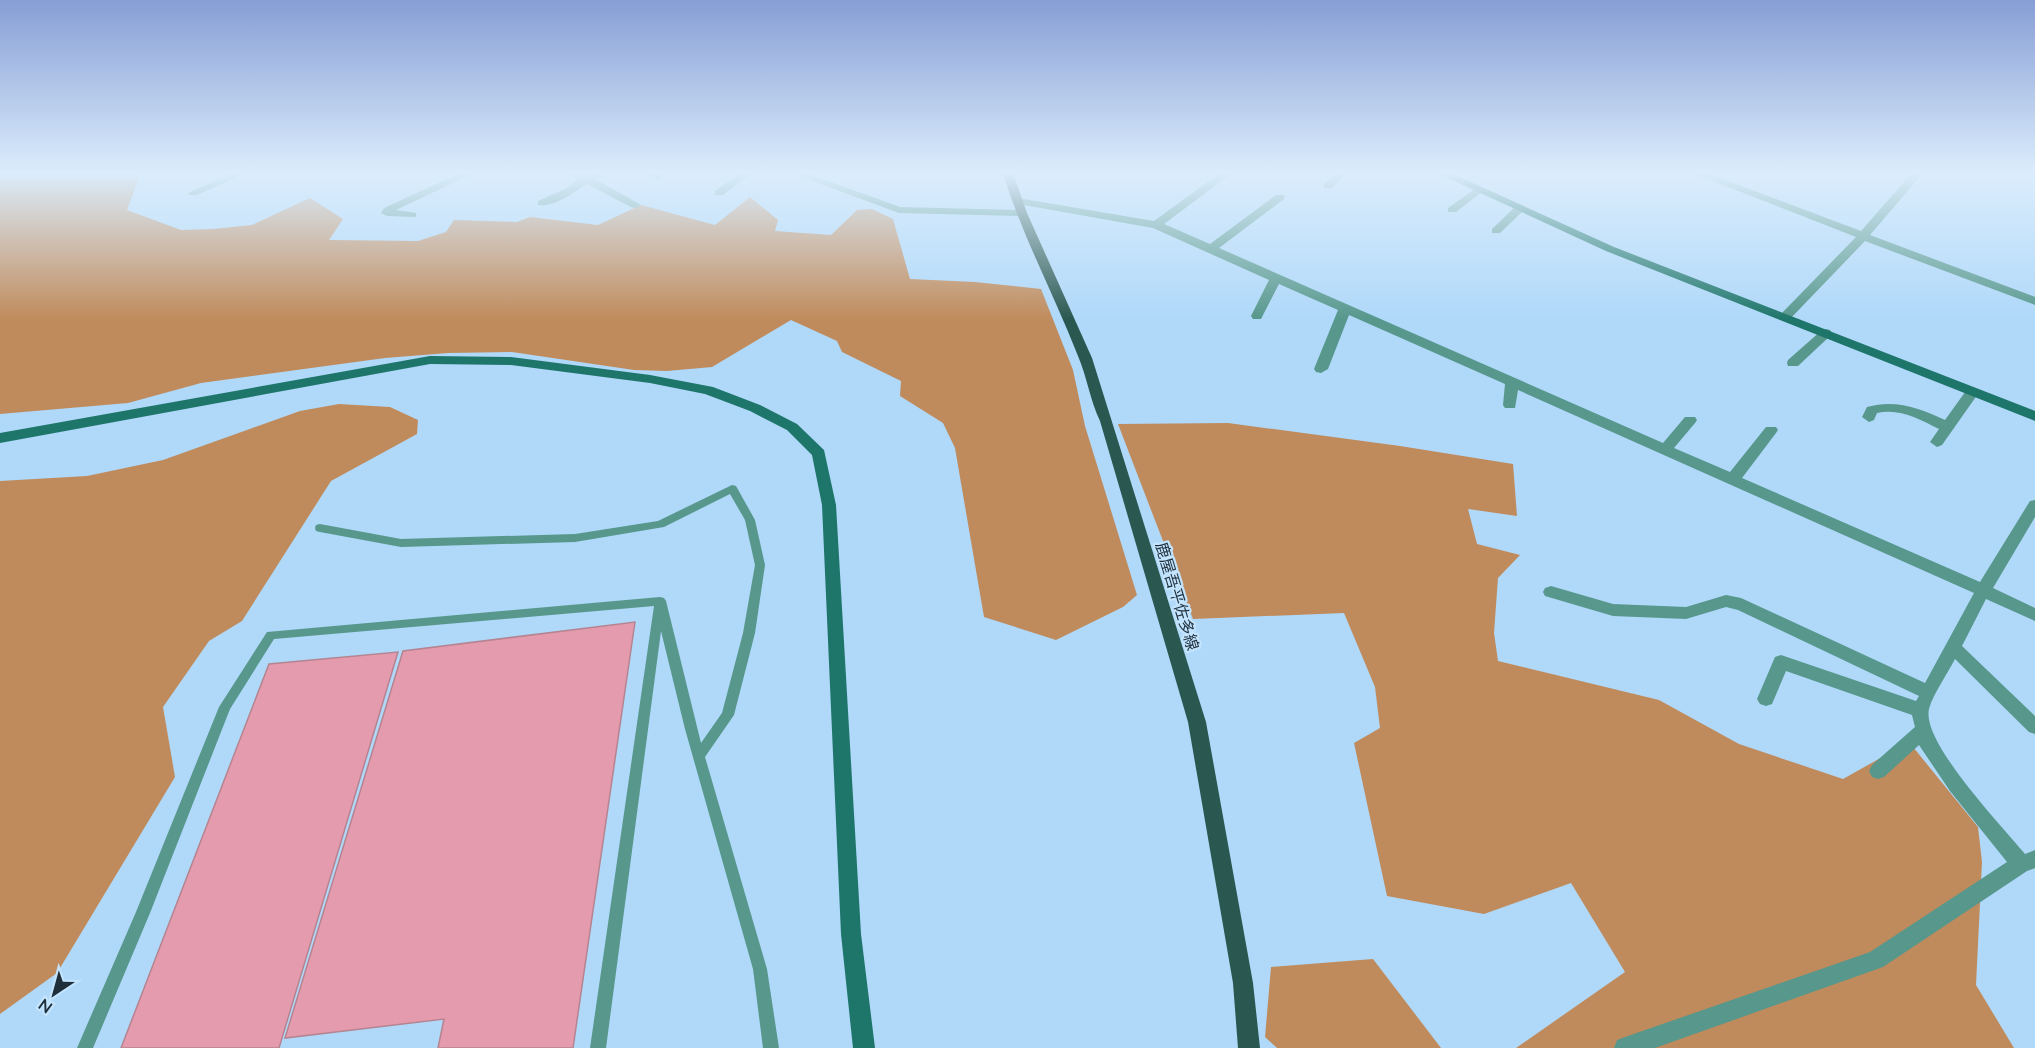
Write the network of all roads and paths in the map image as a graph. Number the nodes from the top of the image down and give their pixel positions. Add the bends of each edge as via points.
1 (1027, 222) edge
2 (1133, 222) edge
3 (1160, 222) edge
4 (1247, 222) edge
5 (1505, 222) edge
6 (1551, 222) edge
7 (1829, 222) edge
8 (1875, 222) edge
9 (1156, 225) junction
10 (1496, 231) dead end
11 (1864, 235) junction
12 (1211, 249) junction
13 (1276, 278) junction
14 (2035, 301) edge
15 (1345, 308) junction
16 (1257, 316) dead end
17 (1785, 317) junction
18 (1826, 333) junction
19 (1793, 363) dead end
20 (1321, 369) dead end
21 (1512, 383) junction
22 (1973, 391) junction
23 (1510, 405) dead end
24 (2035, 416) edge
25 (1869, 417) dead end
26 (1690, 420) dead end
27 (1948, 427) junction
28 (1771, 430) dead end
29 (0, 438) edge
30 (1938, 442) dead end
31 (1665, 450) junction
32 (1732, 480) junction
33 (2035, 506) edge
34 (320, 528) dead end
35 (1983, 590) junction
36 (1551, 592) dead end
37 (660, 601) junction
38 (2035, 615) edge
39 (1953, 647) junction
40 (1929, 693) junction
41 (1766, 699) dead end
42 (1920, 710) junction
43 (2035, 727) edge
44 (1924, 730) junction
45 (699, 756) junction
46 (1878, 771) dead end
47 (2028, 861) edge
48 (85, 1048) edge
49 (598, 1048) edge
50 (771, 1048) edge
51 (864, 1048) edge
52 (1249, 1048) edge
53 (1625, 1048) edge

1 - 52 main road, 鹿屋吾平佐多線 via 1086,358 1197,722 1243,983
2 - 9 street
3 - 9 street
4 - 12 street
5 - 10 street
6 - 17 street
7 - 11 street
8 - 11 street
9 - 12 street
11 - 14 street
11 - 17 street
12 - 13 street
13 - 15 street
13 - 16 street
15 - 20 street
15 - 21 street
17 - 18 street
18 - 19 street
18 - 22 street
21 - 23 street
21 - 31 street
22 - 24 street
22 - 27 street
25 - 27 street via 1872,410 1886,405
26 - 31 street
27 - 30 street
28 - 32 street
29 - 51 street via 429,360 510,361 662,381 708,390 792,427 819,453 829,505 851,934
31 - 32 street
32 - 35 street
33 - 35 street
34 - 45 lane via 401,543 575,538 660,524 732,489 750,520 760,565 749,633 728,715
35 - 38 street
35 - 39 street
36 - 40 street via 1613,610 1686,613 1726,601 1741,604
37 - 45 lane
37 - 48 lane via 271,635 225,707
37 - 49 lane
39 - 40 street
39 - 43 street
40 - 42 street
41 - 42 street via 1781,662
42 - 44 street
44 - 46 street
44 - 47 street via 1927,743 1956,785
45 - 50 lane via 760,969
47 - 53 street via 1876,960

